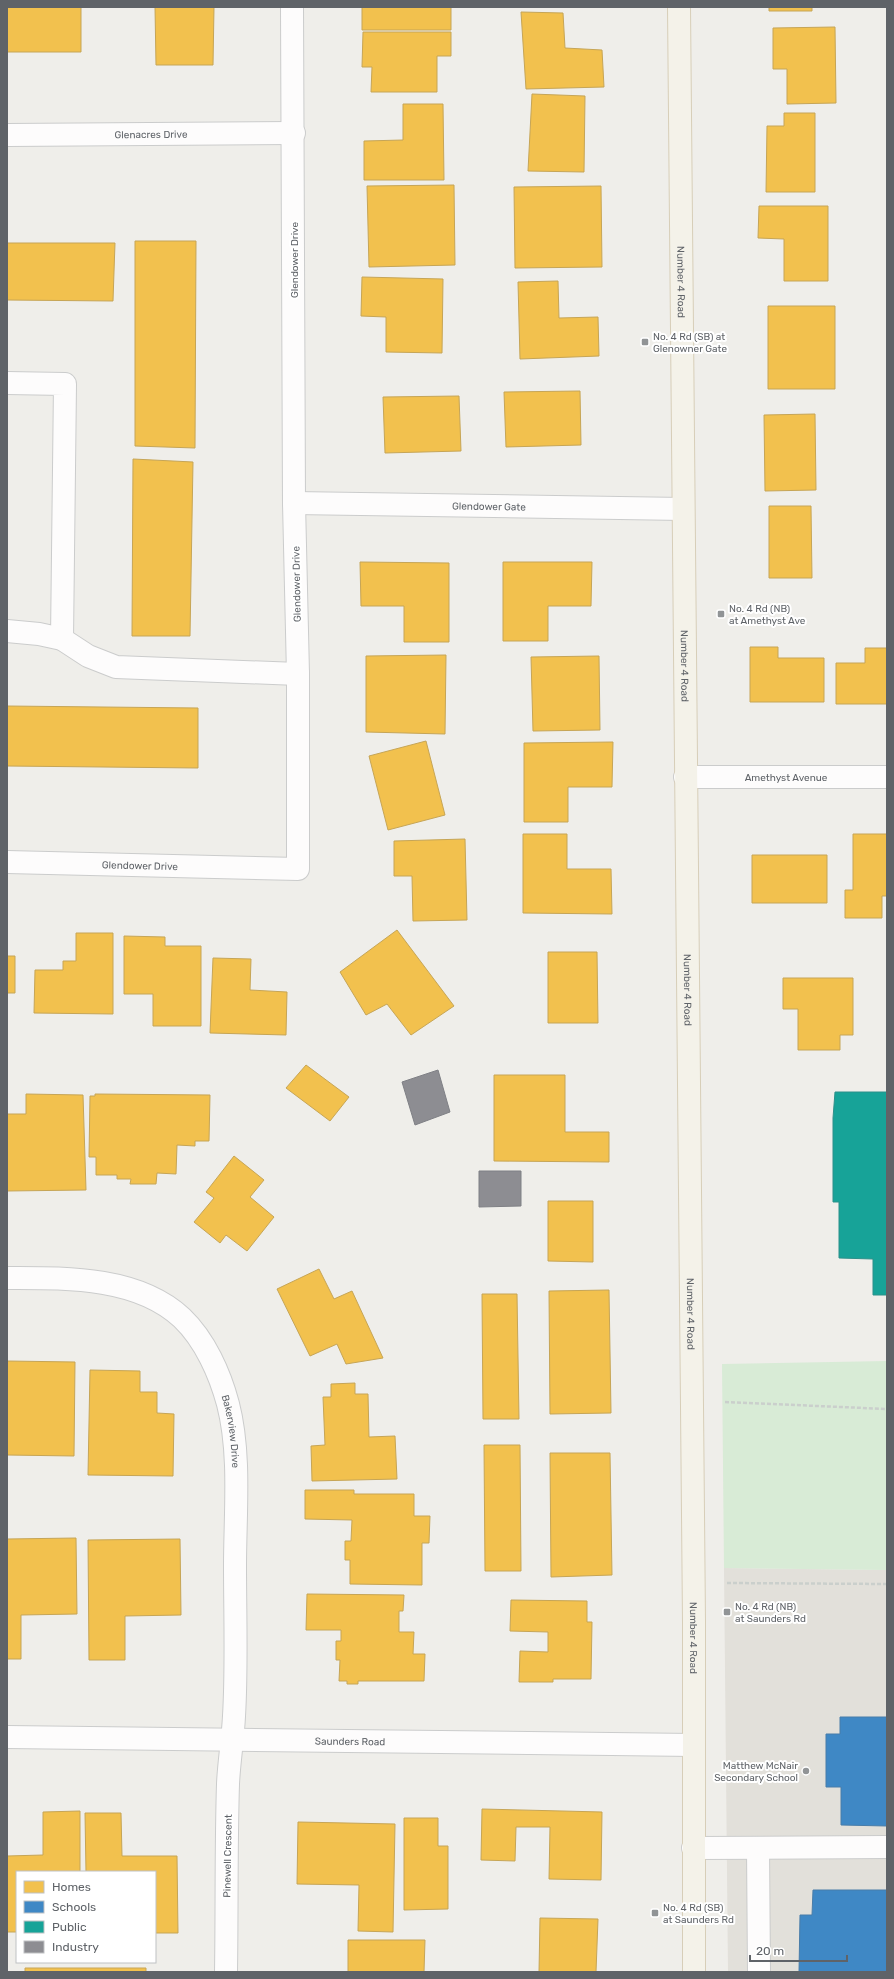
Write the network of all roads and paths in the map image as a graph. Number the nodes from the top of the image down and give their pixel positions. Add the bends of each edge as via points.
1 (292, 7) edge
2 (679, 7) edge
3 (294, 133) junction
4 (7, 135) edge
5 (7, 383) edge
6 (294, 503) junction
7 (683, 509) junction
8 (7, 631) edge
9 (62, 639) junction
10 (298, 674) junction
11 (685, 777) junction
12 (887, 777) edge
13 (7, 862) edge
14 (7, 1278) edge
15 (726, 1402) dead end
16 (887, 1409) edge
17 (726, 1583) dead end
18 (887, 1584) edge
19 (7, 1737) edge
20 (231, 1741) junction
21 (694, 1745) junction
22 (887, 1847) edge
23 (693, 1848) junction
24 (758, 1848) junction
25 (226, 1972) edge
26 (694, 1972) edge
27 (759, 1972) edge

1 - 3 street, Glendower Drive
2 - 7 main road, Number 4 Road
3 - 4 street, Glenacres Drive
3 - 6 street, Glendower Drive
5 - 9 street via 65,384
6 - 7 street, Glendower Gate
6 - 10 street, Glendower Drive
7 - 11 main road, Number 4 Road
8 - 9 street
9 - 10 street via 88,656 116,667
10 - 13 street, Glendower Drive via 298,869
11 - 12 street, Amethyst Avenue
11 - 21 main road, Number 4 Road
14 - 20 street, Bakerview Drive via 62,1278 126,1288 168,1306 196,1333 208,1353 228,1404 235,1463 235,1694
15 - 16 path
17 - 18 path
19 - 20 street, Saunders Road
20 - 21 street, Saunders Road
20 - 25 street, Pinewell Crescent via 228,1784
21 - 23 main road, Number 4 Road
22 - 24 street
23 - 24 street
23 - 26 main road, Number 4 Road
24 - 27 street

